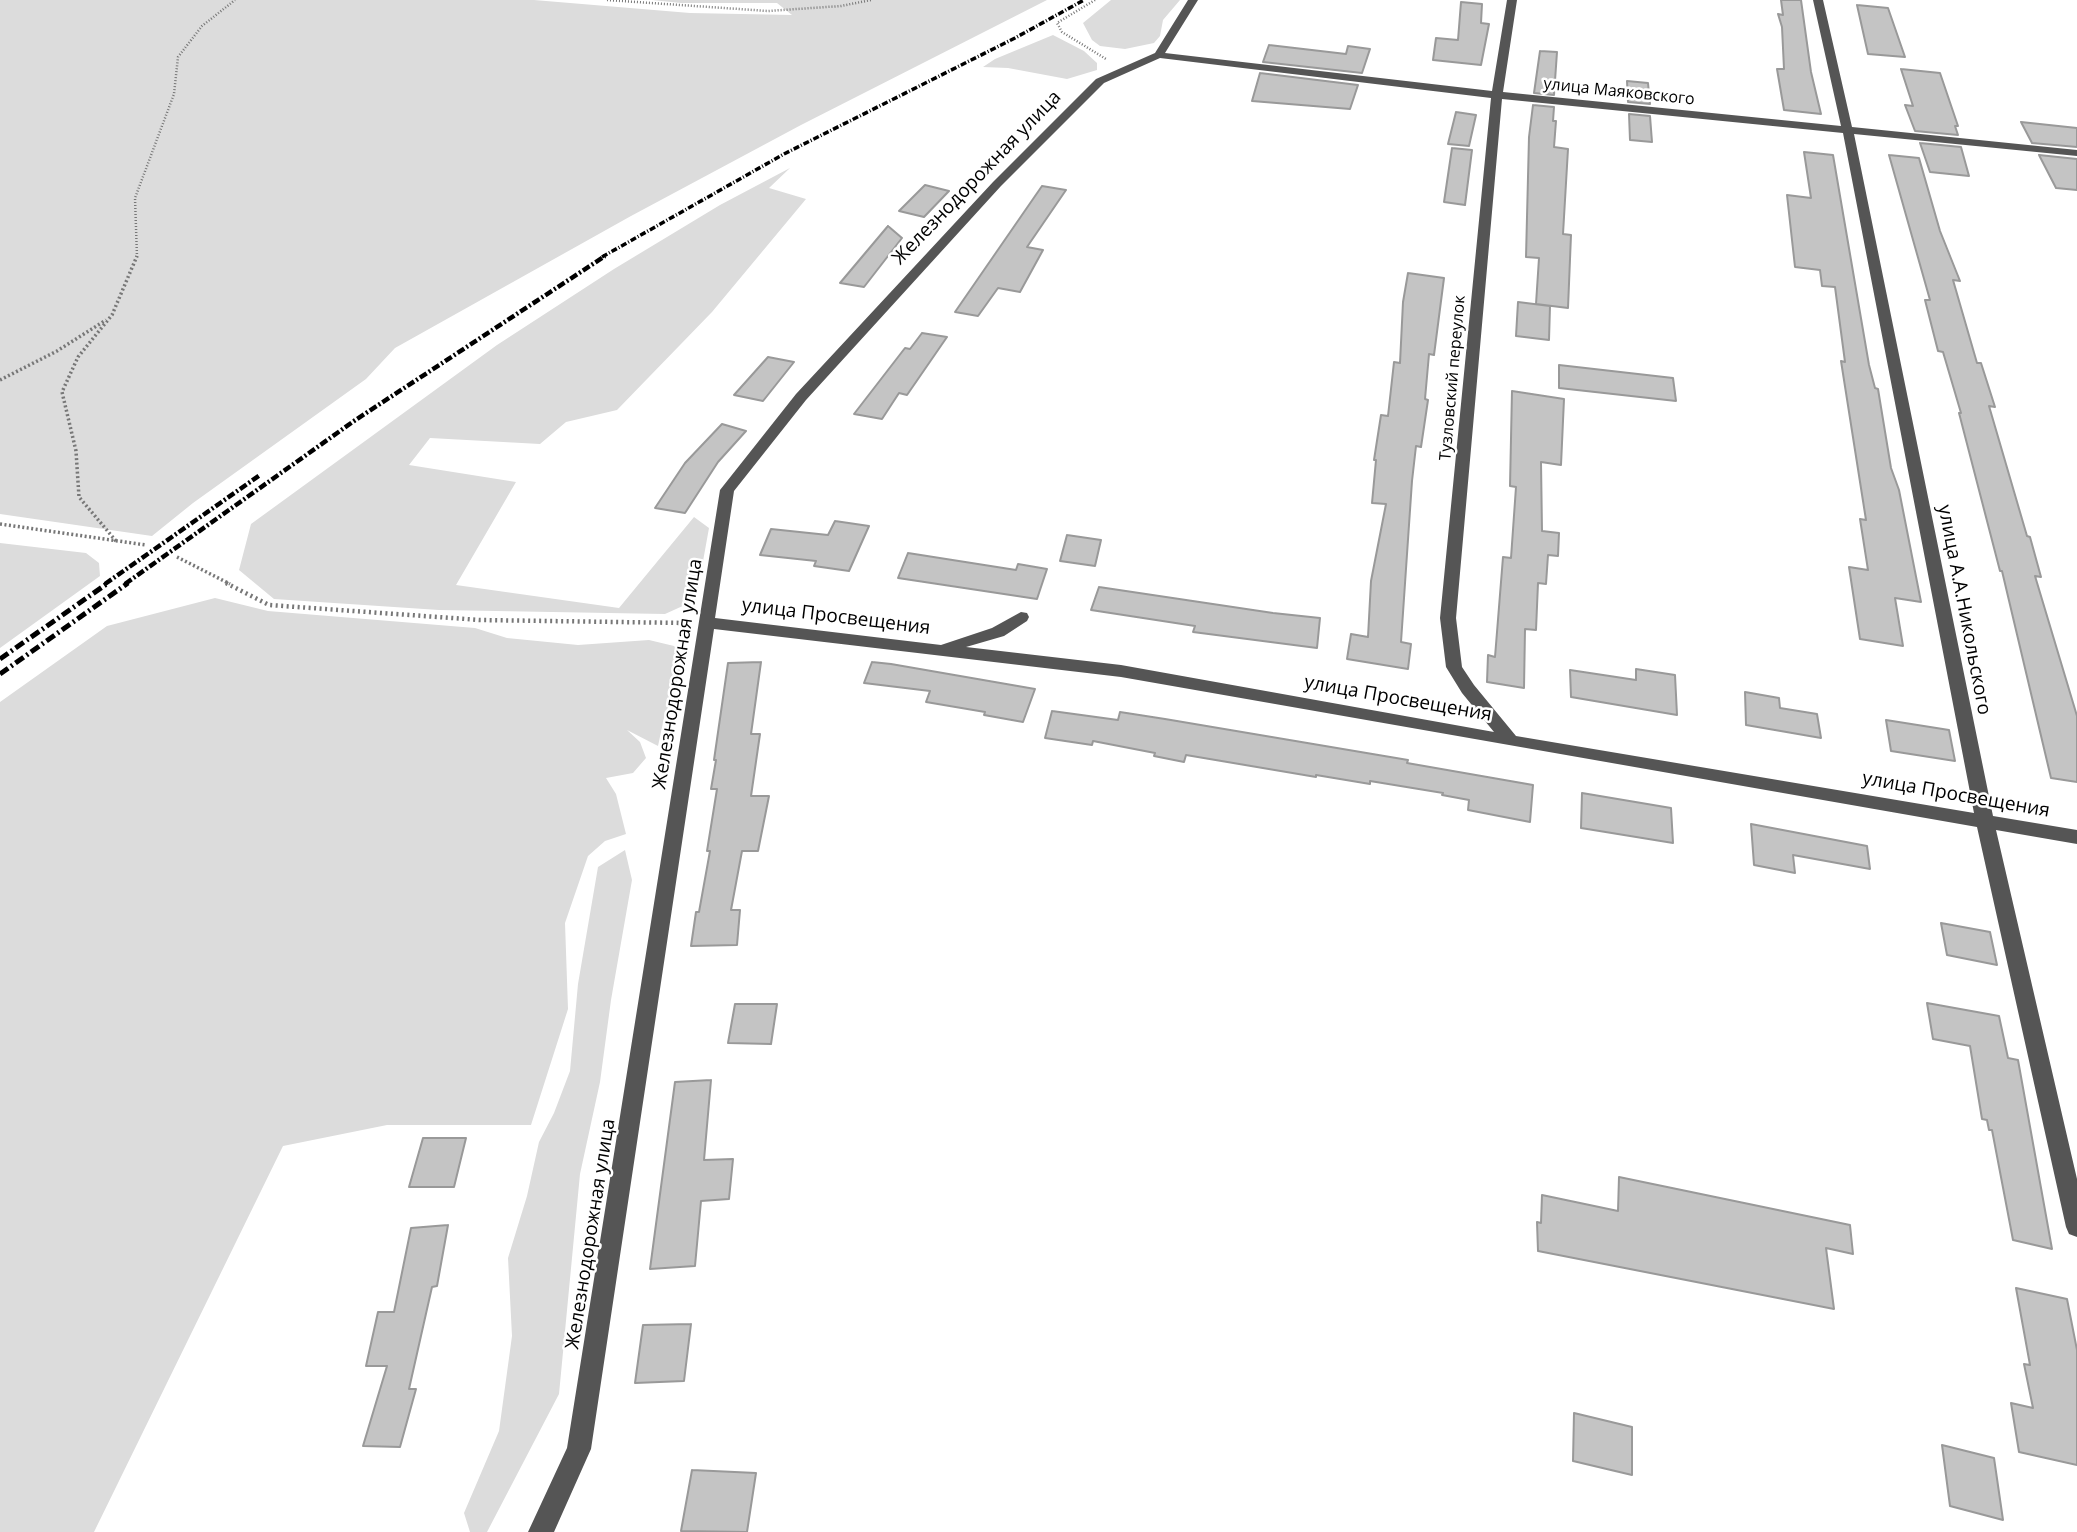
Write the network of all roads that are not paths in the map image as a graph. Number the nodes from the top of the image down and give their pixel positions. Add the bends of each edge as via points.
1 (1193, 0) edge
2 (1512, 0) edge
3 (1818, 0) edge
4 (1159, 55) junction
5 (1497, 95) junction
6 (1848, 132) junction
7 (2077, 153) edge
8 (1021, 617) dead end
9 (708, 623) junction
10 (938, 650) junction
11 (1511, 741) junction
12 (1985, 821) junction
13 (2077, 837) edge
14 (2077, 1227) edge
15 (541, 1532) edge

1 - 4 street
2 - 5 street, Тузловский переулок
3 - 6 street, улица А.А.Никольского
4 - 5 street, улица Маяковского
4 - 9 street, Железнодорожная улица via 1100,81 997,184 801,397 727,490
5 - 6 street, улица Маяковского
5 - 11 street, Тузловский переулок via 1448,618 1454,667
6 - 7 street, улица Маяковского
6 - 12 street, улица А.А.Никольского
8 - 10 street via 998,632
9 - 10 street, улица Просвещения
9 - 15 street, Железнодорожная улица via 579,1448
10 - 11 street, улица Просвещения via 1121,671
11 - 12 street, улица Просвещения
12 - 13 street, улица Просвещения
12 - 14 street, улица А.А.Никольского

